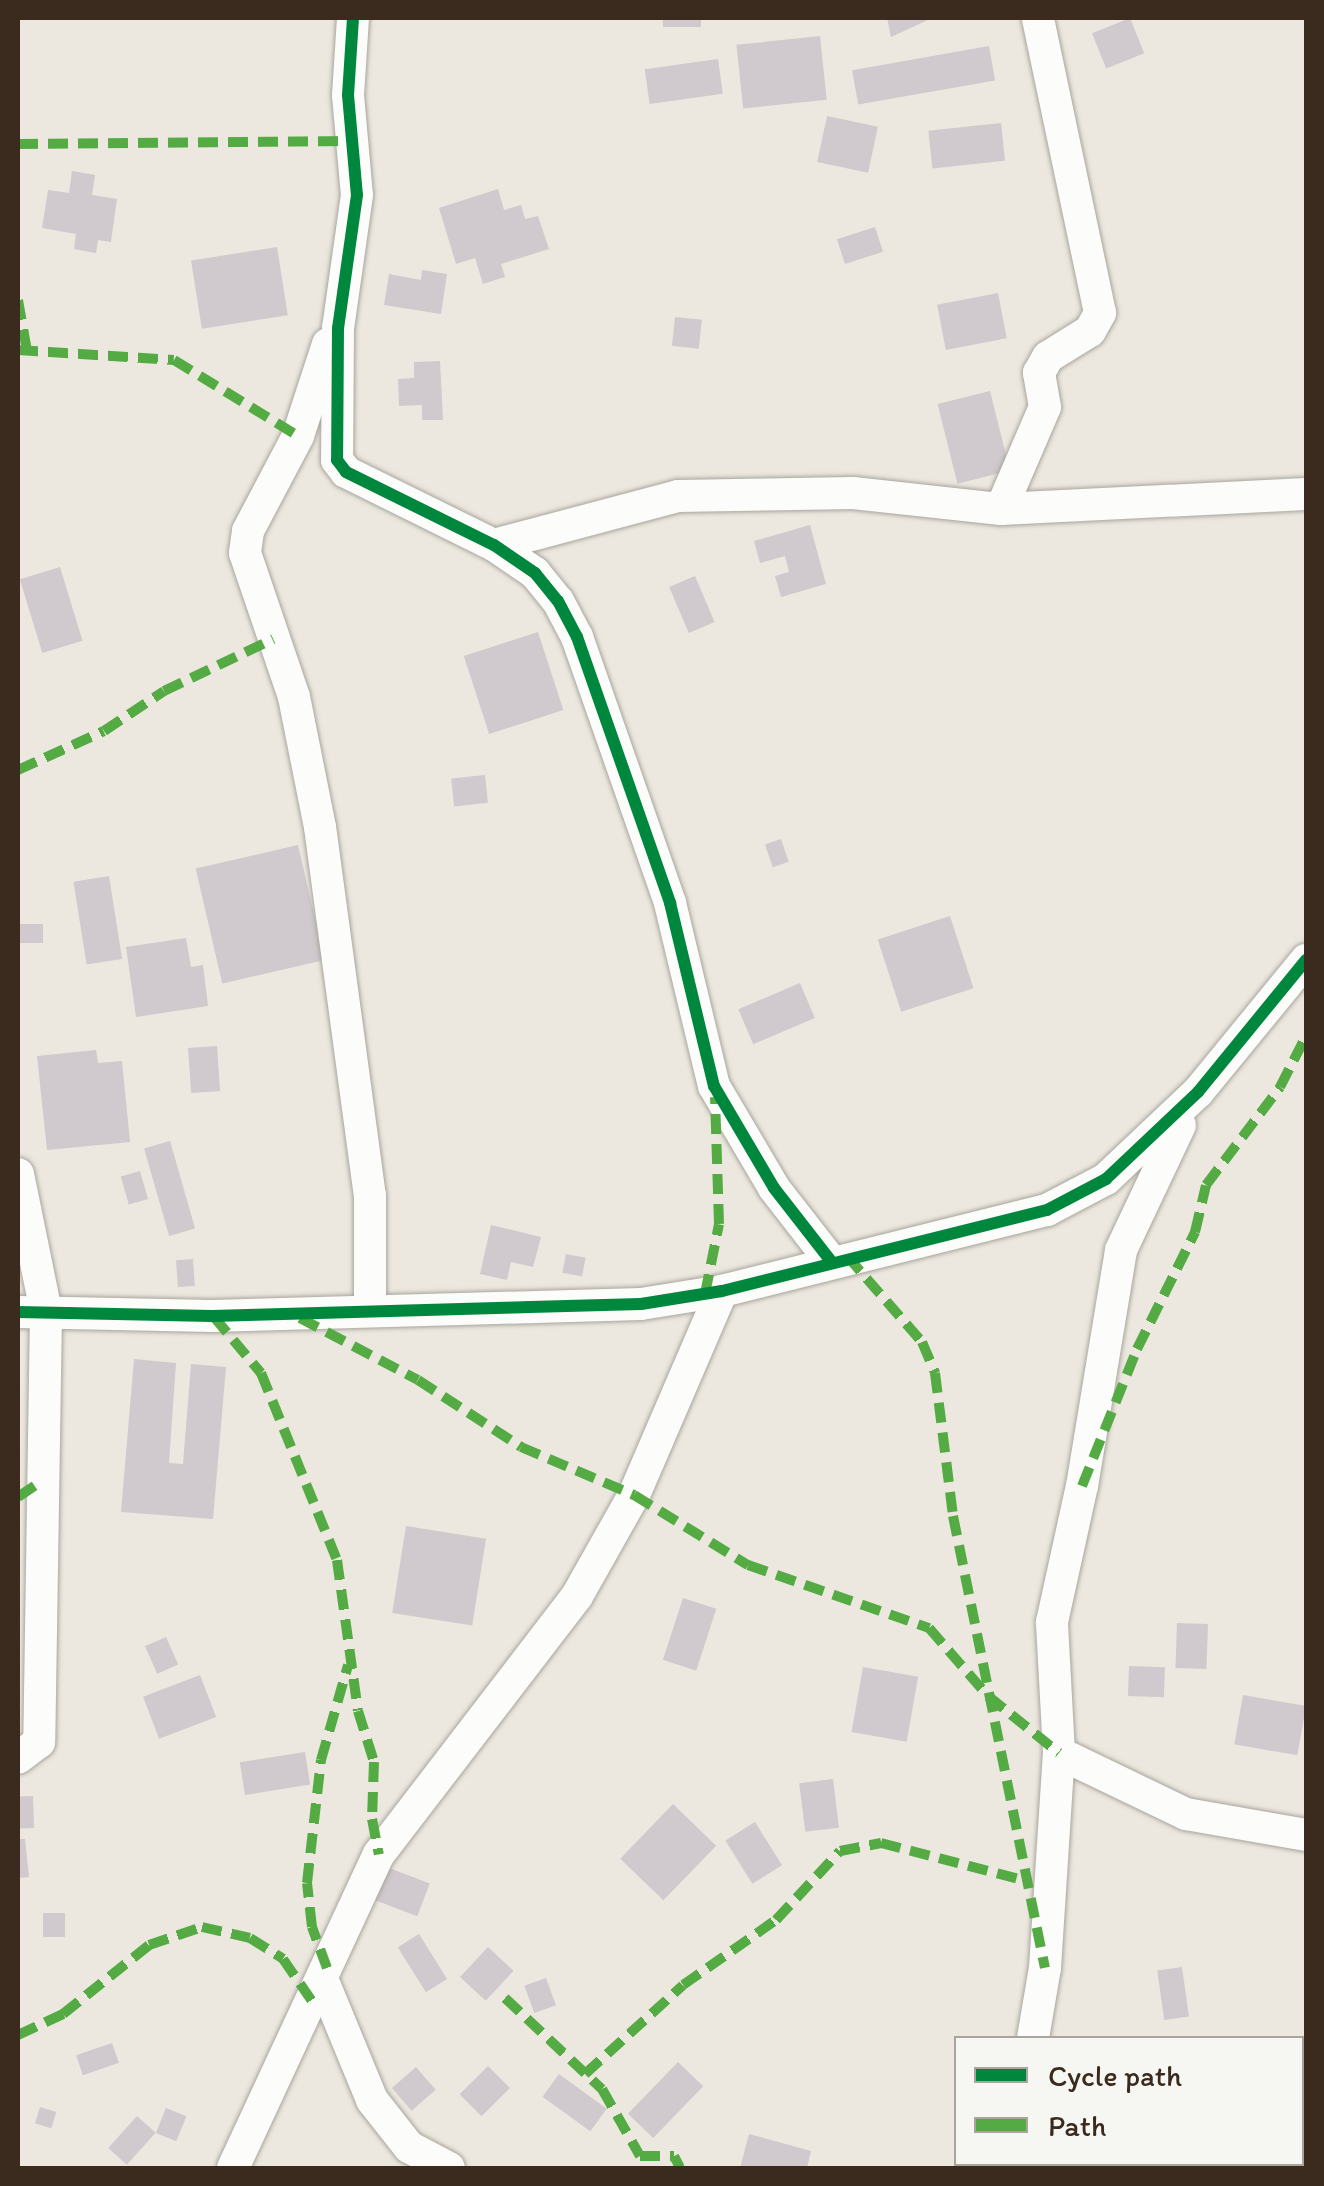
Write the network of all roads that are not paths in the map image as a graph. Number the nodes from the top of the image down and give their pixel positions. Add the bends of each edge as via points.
1 (352, 18) edge
2 (1038, 18) edge
3 (338, 328) junction
4 (1306, 494) edge
5 (1001, 509) junction
6 (494, 545) junction
7 (1306, 960) edge
8 (1198, 1092) junction
9 (18, 1174) edge
10 (830, 1260) junction
11 (722, 1291) junction
12 (370, 1311) junction
13 (32, 1312) edge
14 (1059, 1752) junction
15 (18, 1758) edge
16 (1306, 1835) edge
17 (323, 1981) junction
18 (1033, 2036) edge
19 (234, 2168) edge
20 (449, 2168) edge

1 - 3 street via 348,94 358,195
2 - 5 street via 1100,313 1097,324 1048,356 1039,373 1045,407
3 - 6 street via 336,460 346,472
3 - 12 street via 298,436 248,530 245,553 294,697 320,826 370,1195
4 - 5 street
5 - 6 street via 853,493 678,496
6 - 10 street via 536,573 577,637 670,903 714,1086 774,1188
7 - 8 street
8 - 10 street via 1106,1179 1047,1210
8 - 14 street via 1152,1174 1121,1250 1104,1326 1082,1486 1052,1622
9 - 13 street
10 - 11 street
11 - 12 street via 641,1304
11 - 17 street via 634,1495 576,1596 379,1854
12 - 13 street
13 - 15 street via 39,1742
14 - 16 street via 1186,1814
14 - 18 street via 1045,1968
17 - 19 street
17 - 20 street via 372,2100 409,2147

